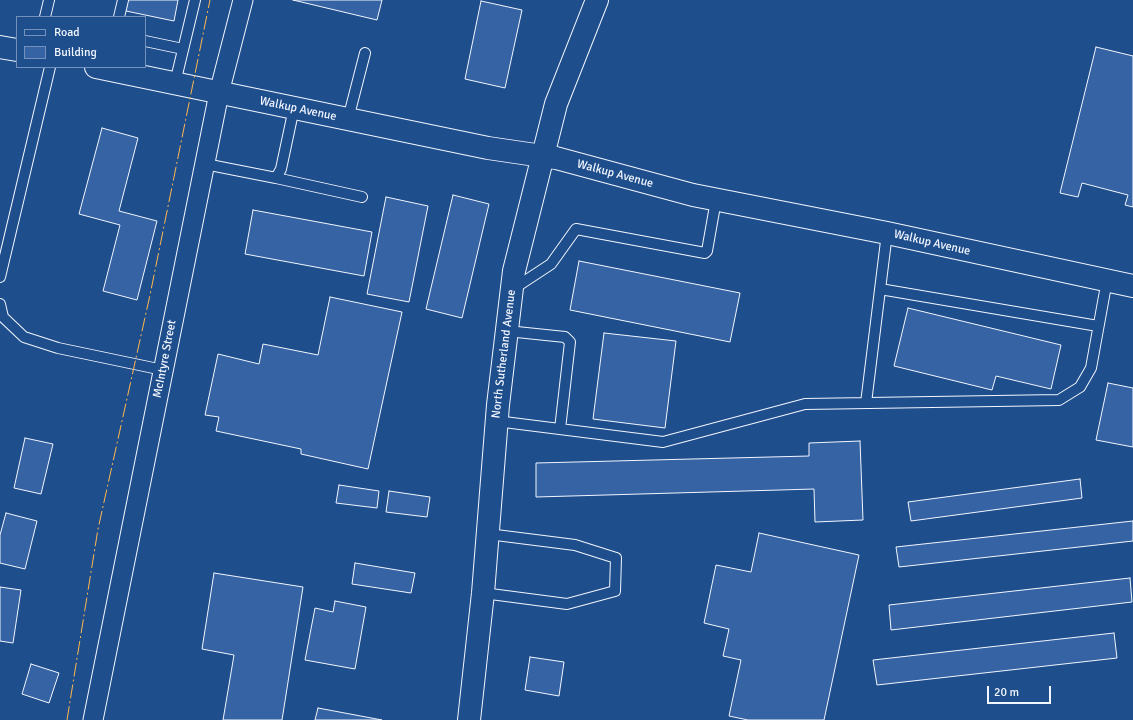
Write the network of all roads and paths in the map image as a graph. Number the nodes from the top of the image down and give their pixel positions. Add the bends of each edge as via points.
1 (49, 0) edge
2 (123, 0) edge
3 (195, 0) edge
4 (243, 0) edge
5 (597, 0) edge
6 (45, 16) edge
7 (120, 16) edge
8 (146, 41) edge
9 (0, 47) edge
10 (183, 48) junction
11 (16, 50) edge
12 (365, 53) dead end
13 (50, 68) edge
14 (105, 68) edge
15 (175, 83) junction
16 (219, 93) junction
17 (294, 108) junction
18 (348, 119) junction
19 (542, 156) junction
20 (205, 164) junction
21 (276, 178) junction
22 (362, 197) dead end
23 (716, 200) junction
24 (887, 233) junction
25 (0, 277) edge
26 (1107, 280) junction
27 (1133, 286) edge
28 (512, 289) junction
29 (880, 289) junction
30 (0, 304) edge
31 (1098, 326) junction
32 (507, 331) junction
33 (163, 370) junction
34 (866, 403) junction
35 (496, 421) junction
36 (560, 429) junction
37 (488, 534) junction
38 (483, 593) junction
39 (93, 720) edge
40 (469, 720) edge

1 - 6 lane
2 - 7 lane
3 - 10 lane
4 - 16 street, McIntyre Street
5 - 19 street, North Sutherland Avenue via 556,104
8 - 10 lane
9 - 11 street
10 - 15 lane
12 - 18 lane
13 - 25 lane
14 - 15 street, Walkup Avenue
15 - 16 street, Walkup Avenue
16 - 17 street, Walkup Avenue
16 - 20 street, McIntyre Street
17 - 18 street, Walkup Avenue
17 - 21 lane via 281,169
18 - 19 street, Walkup Avenue via 488,148
19 - 23 street, Walkup Avenue
19 - 28 street, North Sutherland Avenue via 514,271
20 - 21 lane
20 - 33 street, McIntyre Street
21 - 22 lane
23 - 24 street, Walkup Avenue
23 - 28 lane via 705,253 576,229 551,264
24 - 26 street, Walkup Avenue
24 - 29 lane
26 - 27 street, Walkup Avenue
26 - 31 lane
28 - 32 street, North Sutherland Avenue
29 - 31 lane
29 - 34 lane
30 - 33 lane via 3,317 24,337 58,348
31 - 34 lane via 1091,368 1080,387 1059,400
32 - 35 street, North Sutherland Avenue
32 - 36 lane via 565,337 570,342
33 - 39 street, McIntyre Street
34 - 36 lane via 805,404 663,442
35 - 36 lane
35 - 37 street, North Sutherland Avenue
37 - 38 street, North Sutherland Avenue
37 - 38 lane via 575,545 616,558 616,591 567,604
38 - 40 street, North Sutherland Avenue

